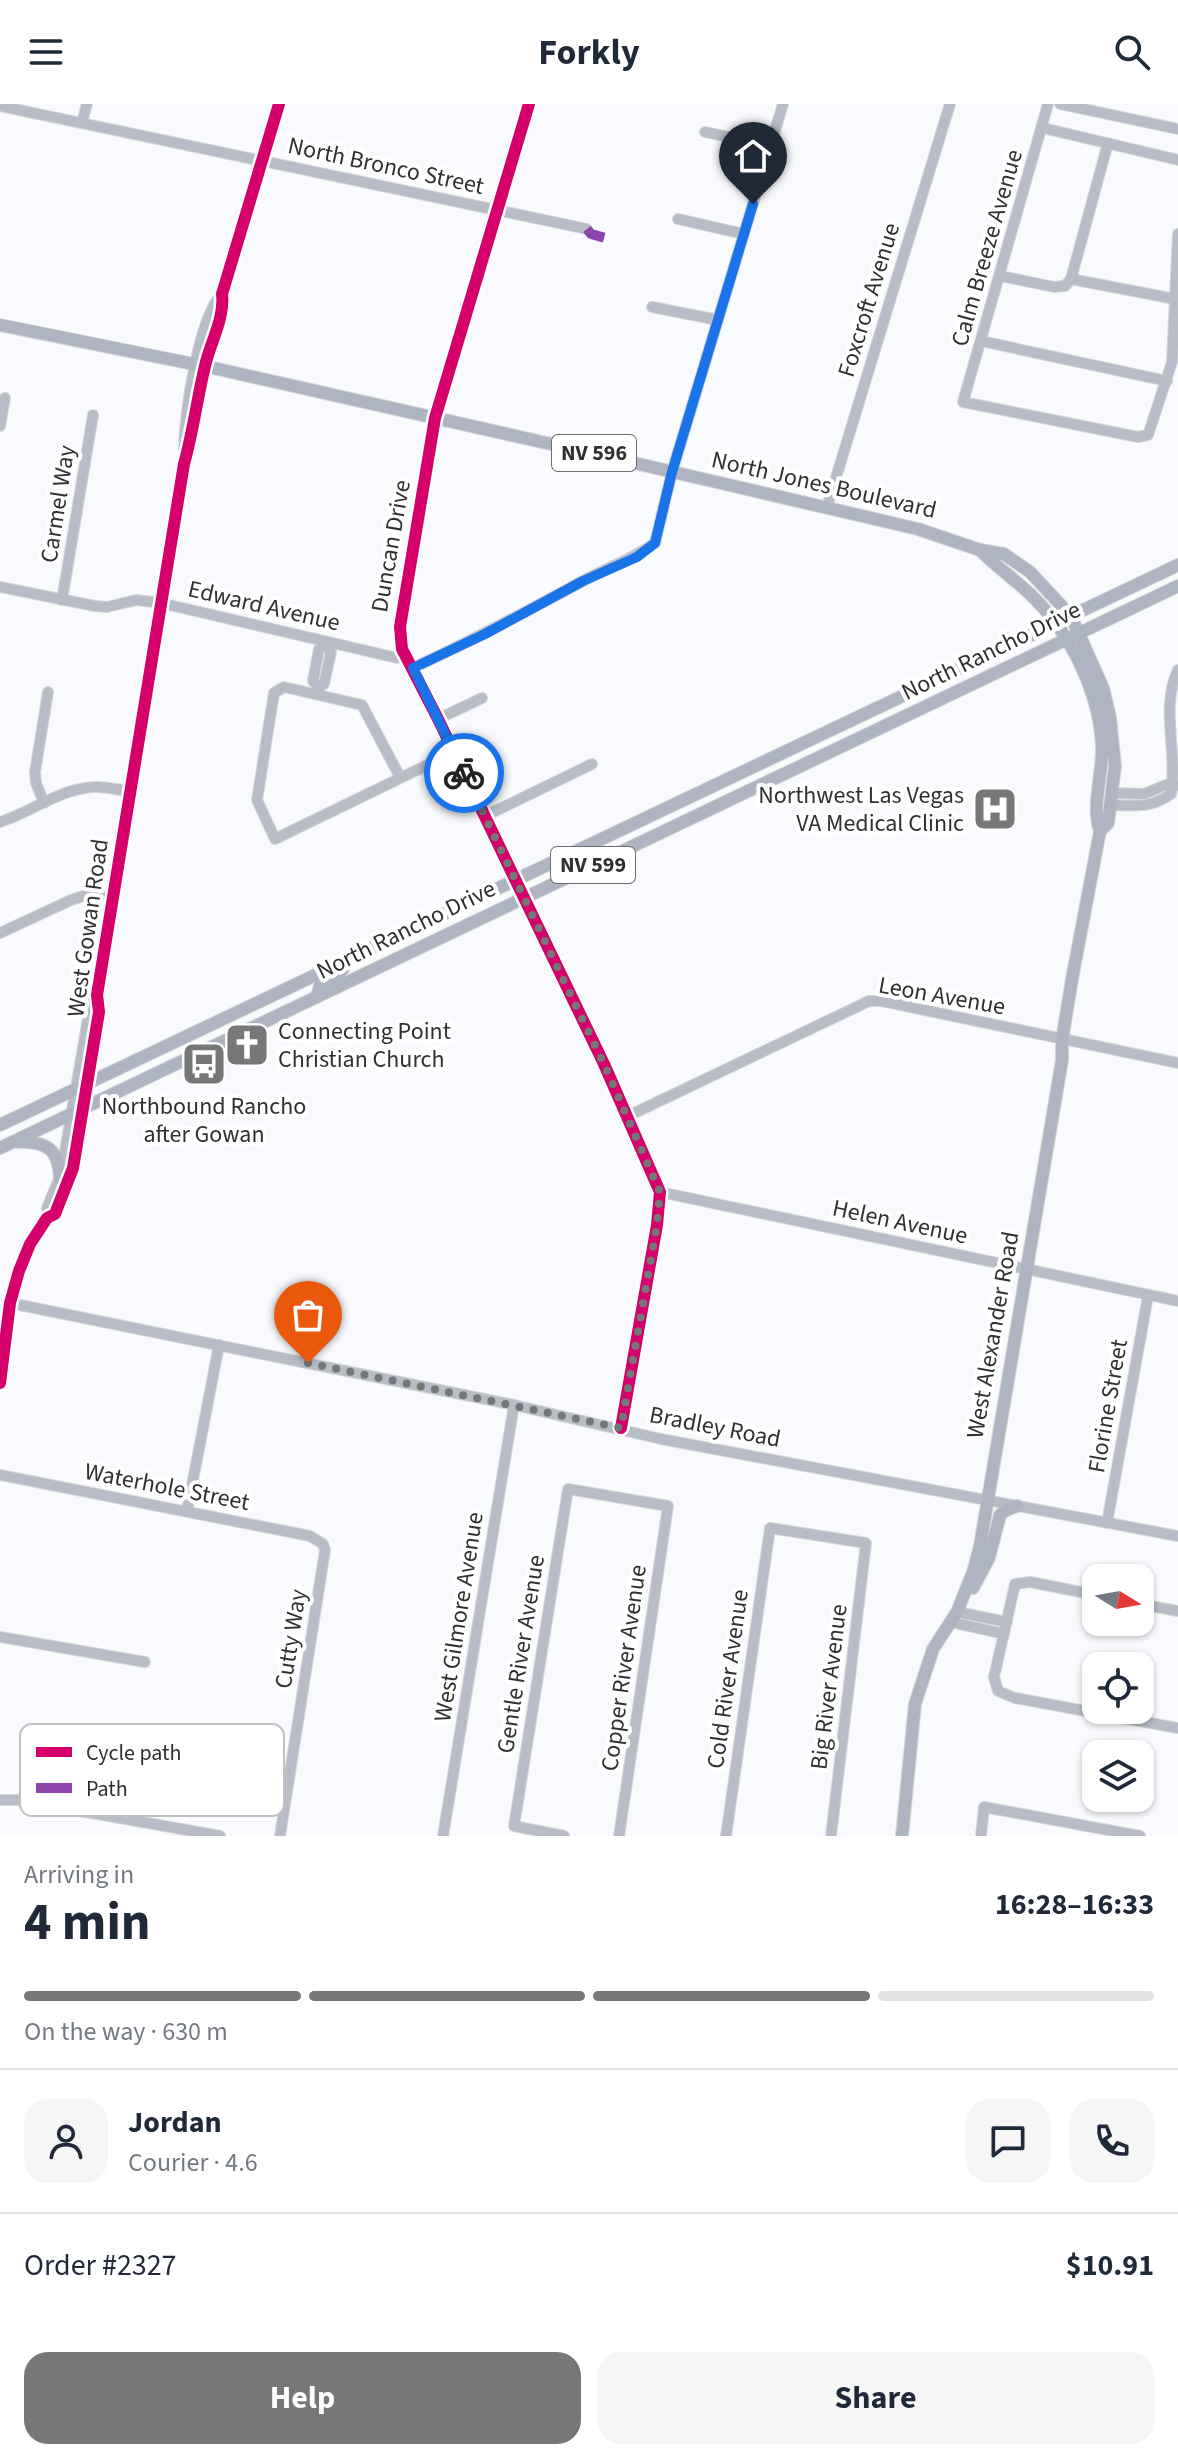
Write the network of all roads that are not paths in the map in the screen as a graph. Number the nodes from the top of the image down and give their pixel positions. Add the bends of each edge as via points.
1 (87, 104) edge
2 (279, 104) edge
3 (529, 104) edge
4 (783, 104) edge
5 (950, 104) edge
6 (1048, 104) edge
7 (1060, 104) edge
8 (0, 106) edge
9 (1114, 110) edge
10 (82, 122) junction
11 (1043, 128) junction
12 (1178, 129) edge
13 (705, 132) dead end
14 (1108, 143) junction
15 (770, 146) junction
16 (262, 160) junction
17 (1178, 160) edge
18 (497, 210) junction
19 (678, 219) dead end
20 (587, 229) dead end
21 (744, 234) junction
22 (1178, 234) edge
23 (1177, 255) edge
24 (1001, 276) junction
25 (1071, 279) junction
26 (1175, 299) junction
27 (652, 307) dead end
28 (718, 320) junction
29 (0, 325) edge
30 (981, 341) junction
31 (200, 365) junction
32 (1167, 381) junction
33 (5, 398) dead end
34 (93, 415) dead end
35 (435, 418) junction
36 (0, 426) edge
37 (672, 472) junction
38 (827, 507) junction
39 (980, 550) junction
40 (1178, 565) edge
41 (1178, 586) edge
42 (0, 587) edge
43 (62, 600) junction
44 (161, 603) junction
45 (1071, 616) junction
46 (1056, 623) junction
47 (1079, 633) junction
48 (1066, 640) junction
49 (327, 644) junction
50 (404, 655) junction
51 (413, 668) junction
52 (1178, 670) edge
53 (318, 691) junction
54 (48, 692) dead end
55 (482, 698) dead end
56 (438, 719) junction
57 (454, 752) junction
58 (592, 764) dead end
59 (400, 777) junction
60 (1174, 785) edge
61 (129, 791) junction
62 (1113, 799) junction
63 (44, 803) junction
64 (485, 816) junction
65 (0, 822) edge
66 (1100, 831) junction
67 (515, 880) junction
68 (113, 896) junction
69 (523, 899) junction
70 (0, 933) edge
71 (352, 957) junction
72 (289, 987) junction
73 (317, 997) junction
74 (290, 1009) junction
75 (1062, 1040) junction
76 (1178, 1063) edge
77 (82, 1086) junction
78 (84, 1106) junction
79 (71, 1112) junction
80 (626, 1117) junction
81 (0, 1125) edge
82 (6, 1145) edge
83 (60, 1180) junction
84 (660, 1192) junction
85 (47, 1218) junction
86 (1027, 1269) junction
87 (1148, 1296) junction
88 (1178, 1301) edge
89 (10, 1303) junction
90 (219, 1345) junction
91 (0, 1383) edge
92 (514, 1405) junction
93 (621, 1428) junction
94 (0, 1475) edge
95 (987, 1501) junction
96 (668, 1506) joint
97 (1017, 1506) junction
98 (187, 1511) junction
99 (1107, 1523) junction
100 (1178, 1536) edge
101 (866, 1543) joint
102 (323, 1544) joint
103 (1082, 1592) edge
104 (1154, 1607) edge
105 (957, 1611) junction
106 (1178, 1611) edge
107 (1007, 1622) junction
108 (1004, 1634) junction
109 (0, 1637) edge
110 (145, 1662) dead end
111 (1178, 1728) edge
112 (0, 1800) edge
113 (20, 1800) edge
114 (284, 1811) edge
115 (108, 1816) edge
116 (283, 1816) edge
117 (220, 1836) edge
118 (280, 1836) edge
119 (443, 1836) edge
120 (564, 1836) edge
121 (619, 1836) edge
122 (726, 1836) edge
123 (831, 1836) edge
124 (902, 1836) edge
125 (981, 1836) edge
126 (1140, 1836) edge

1 - 10 street
2 - 16 street, West Gowan Road
3 - 18 street, Duncan Drive
4 - 15 street
5 - 38 street, Foxcroft Avenue
6 - 11 street, Calm Breeze Avenue
7 - 9 street
8 - 10 street, North Bronco Street
9 - 12 street
10 - 16 street, North Bronco Street
11 - 14 street
11 - 24 street, Calm Breeze Avenue
13 - 15 street
14 - 17 street
14 - 25 street
15 - 21 street
16 - 18 street, North Bronco Street
16 - 31 street, West Gowan Road via 223,305
18 - 20 street, North Bronco Street
18 - 35 street, Duncan Drive
19 - 21 street
21 - 28 street
22 - 23 street
23 - 26 street
24 - 25 street via 1054,287
24 - 30 street, Calm Breeze Avenue
25 - 26 street
26 - 32 street
27 - 28 street
28 - 37 street
29 - 31 main road, North Jones Boulevard / NV 596
30 - 32 street
30 - 32 street, Calm Breeze Avenue via 963,402 1138,437 1148,435
31 - 35 main road, North Jones Boulevard / NV 596
31 - 44 street, West Gowan Road via 194,428
33 - 36 street
34 - 43 street, Carmel Way
35 - 37 main road, North Jones Boulevard / NV 596
35 - 50 street, Duncan Drive via 400,627
37 - 38 main road, North Jones Boulevard / NV 596
37 - 51 street via 655,543 637,557
38 - 39 main road, North Jones Boulevard / NV 596
39 - 45 main road, North Jones Boulevard / NV 596 via 1004,554 1030,572
39 - 46 main road, North Jones Boulevard / NV 596
40 - 45 main road, North Rancho Drive / NV 599
41 - 47 main road, North Rancho Drive / NV 599
42 - 43 street, Edward Avenue
43 - 44 street, Edward Avenue via 107,607 136,600
44 - 49 street, Edward Avenue
44 - 61 street, West Gowan Road
45 - 46 main road, North Rancho Drive / NV 599
45 - 47 main road, North Jones Boulevard / NV 596
46 - 48 main road, North Jones Boulevard / NV 596
46 - 67 main road, North Rancho Drive / NV 599
47 - 48 main road, North Rancho Drive / NV 599
47 - 62 main road, West Alexander Road via 1107,701
48 - 66 main road, West Alexander Road via 1099,723 1102,761 1095,819
48 - 69 main road, North Rancho Drive / NV 599
49 - 50 street, Edward Avenue
49 - 53 street via 319,649 313,681
50 - 51 street
51 - 56 street
52 - 60 street via 1171,693
53 - 59 street via 362,705
53 - 59 street via 284,687 274,693 257,800 275,839
54 - 63 street via 35,772
55 - 56 street
56 - 57 street
57 - 59 street
57 - 64 street
58 - 64 street
60 - 62 street via 1171,794 1153,804
61 - 63 street via 97,787
61 - 68 street, West Gowan Road
62 - 66 main road, West Alexander Road via 1108,823
63 - 65 street
64 - 67 street
66 - 75 main road, West Alexander Road
67 - 69 street
67 - 71 main road, North Rancho Drive / NV 599
68 - 70 street via 90,894 71,900
68 - 77 street, West Gowan Road via 97,995 90,1007
69 - 73 main road, North Rancho Drive / NV 599
69 - 80 street
71 - 72 main road, North Rancho Drive / NV 599
71 - 73 main road via 338,975 320,985
72 - 74 main road
72 - 77 main road, North Rancho Drive / NV 599
73 - 74 main road, North Rancho Drive / NV 599
74 - 78 main road, North Rancho Drive / NV 599
75 - 76 street, Leon Avenue
75 - 80 street, Leon Avenue via 869,1001
75 - 86 main road, West Alexander Road
77 - 78 street, West Gowan Road
77 - 79 street, West Gowan Road
77 - 81 main road, North Rancho Drive / NV 599
78 - 79 main road, North Rancho Drive / NV 599
78 - 85 street, West Gowan Road via 69,1181 55,1214
79 - 82 main road, North Rancho Drive / NV 599
79 - 83 street, West Gowan Road
80 - 84 street
82 - 83 main road via 32,1141 48,1147 57,1158
83 - 85 street, West Gowan Road
84 - 86 street, Helen Avenue
84 - 93 street
85 - 89 street, West Gowan Road via 30,1244
86 - 87 street, Helen Avenue
86 - 95 main road, West Alexander Road
87 - 88 street, Helen Avenue
87 - 99 street, Florine Street
89 - 90 street, Bradley Road
89 - 91 street, West Gowan Road
90 - 92 street, Bradley Road
90 - 98 street
92 - 93 street, Bradley Road
92 - 119 street, West Gilmore Avenue
93 - 95 street, Bradley Road
94 - 98 street, Waterhole Street
95 - 97 street, Bradley Road
95 - 105 main road, West Alexander Road via 977,1559
96 - 120 street, Gentle River Avenue via 568,1489 514,1826
96 - 121 street, Copper River Avenue
97 - 99 street, Bradley Road
97 - 105 main road via 1000,1515 989,1558
98 - 102 street, Waterhole Street via 310,1536
99 - 100 street, Bradley Road
101 - 122 street, Cold River Avenue via 770,1528
101 - 123 street, Big River Avenue
102 - 114 street, Cutty Way
103 - 107 street via 1015,1584
104 - 106 street
105 - 107 street
105 - 108 street
105 - 124 main road, West Alexander Road via 933,1649 915,1704
107 - 108 street
108 - 111 street via 994,1677 998,1691
109 - 110 street
112 - 113 street
115 - 117 street
116 - 118 street, Cutty Way
125 - 126 street via 984,1807

